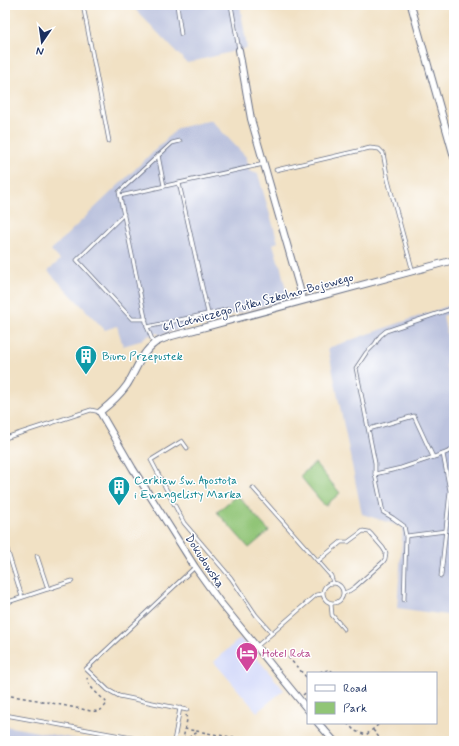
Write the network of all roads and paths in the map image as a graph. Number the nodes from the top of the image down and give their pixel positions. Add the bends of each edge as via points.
1 (83, 5) edge
2 (177, 5) edge
3 (231, 5) edge
4 (411, 5) edge
5 (182, 34) dead end
6 (239, 50) joint
7 (109, 141) dead end
8 (180, 141) dead end
9 (158, 156) junction
10 (454, 157) edge
11 (264, 164) junction
12 (276, 170) dead end
13 (179, 183) junction
14 (164, 186) junction
15 (120, 196) junction
16 (124, 214) junction
17 (454, 260) edge
18 (413, 272) junction
19 (303, 300) junction
20 (454, 308) edge
21 (230, 309) dead end
22 (208, 314) junction
23 (146, 319) junction
24 (147, 327) junction
25 (154, 344) junction
26 (100, 412) junction
27 (369, 429) junction
28 (5, 438) edge
29 (186, 448) dead end
30 (454, 449) edge
31 (443, 454) junction
32 (432, 458) junction
33 (375, 474) junction
34 (253, 488) dead end
35 (446, 531) junction
36 (406, 536) junction
37 (5, 543) edge
38 (37, 556) dead end
39 (318, 562) junction
40 (195, 567) junction
41 (441, 576) dead end
42 (72, 581) dead end
43 (333, 583) junction
44 (48, 589) junction
45 (344, 593) junction
46 (322, 594) junction
47 (22, 597) junction
48 (404, 600) dead end
49 (5, 603) edge
50 (331, 604) junction
51 (344, 629) dead end
52 (272, 634) junction
53 (256, 647) junction
54 (288, 657) dead end
55 (90, 672) junction
56 (321, 672) edge
57 (332, 672) edge
58 (307, 678) edge
59 (5, 695) edge
60 (180, 708) junction
61 (307, 709) edge
62 (187, 710) joint
63 (5, 715) edge
64 (319, 724) edge
65 (349, 724) edge
66 (379, 724) edge
67 (185, 729) junction
68 (373, 730) junction
69 (199, 732) junction
70 (148, 741) edge
71 (174, 741) edge
72 (184, 741) edge
73 (252, 741) edge
74 (334, 741) edge
75 (382, 741) edge

1 - 7 lane
2 - 5 lane
3 - 6 lane
4 - 10 street
6 - 11 street via 251,119
8 - 9 lane via 172,142
9 - 14 lane
9 - 15 lane via 119,192
11 - 13 lane
11 - 19 street
12 - 18 lane via 370,148 379,149 383,153
13 - 14 lane
13 - 22 lane
14 - 15 lane
15 - 16 lane
16 - 23 lane
16 - 23 lane via 77,260 132,318
17 - 18 street, 61 Lotniczego Pułku Szkolno-Bojowego
18 - 19 street, 61 Lotniczego Pułku Szkolno-Bojowego
19 - 25 street, 61 Lotniczego Pułku Szkolno-Bojowego via 172,336
20 - 27 lane via 386,331 363,356 356,368
21 - 22 lane
22 - 24 lane
23 - 24 lane
24 - 25 lane
25 - 26 street, 61 Lotniczego Pułku Szkolno-Bojowego via 144,355 126,386
26 - 28 lane via 91,410
26 - 40 street, Dokudowska
27 - 32 lane via 414,416
27 - 33 lane
29 - 52 lane via 182,441 151,460 184,523 231,578
30 - 31 lane
31 - 32 lane
31 - 35 lane via 450,491
32 - 33 lane
33 - 36 lane via 383,512 404,526
34 - 39 lane
35 - 36 lane
35 - 41 lane
36 - 48 lane
37 - 47 lane
38 - 44 lane
39 - 43 lane via 331,576
39 - 45 lane via 341,542 348,542 363,532 369,532 383,548 386,553 384,560 355,587
40 - 53 street, Dokudowska
40 - 55 lane via 86,669
42 - 44 lane
43 - 45 lane via 339,585
43 - 46 lane via 326,585
44 - 47 lane
45 - 50 lane via 340,601
46 - 50 lane
46 - 52 lane via 316,595
47 - 49 lane
50 - 51 lane via 332,615
52 - 53 lane
53 - 61 street, Dokudowska
54 - 58 path
55 - 59 path via 88,682 107,703 102,710 96,712
55 - 60 lane via 118,696
56 - 57 path via 331,670
60 - 62 lane
60 - 71 lane
62 - 67 path
63 - 70 lane
64 - 74 street
65 - 68 path via 355,731 366,735
66 - 68 path
67 - 69 path
67 - 72 path
68 - 75 path
69 - 72 path
69 - 73 path

